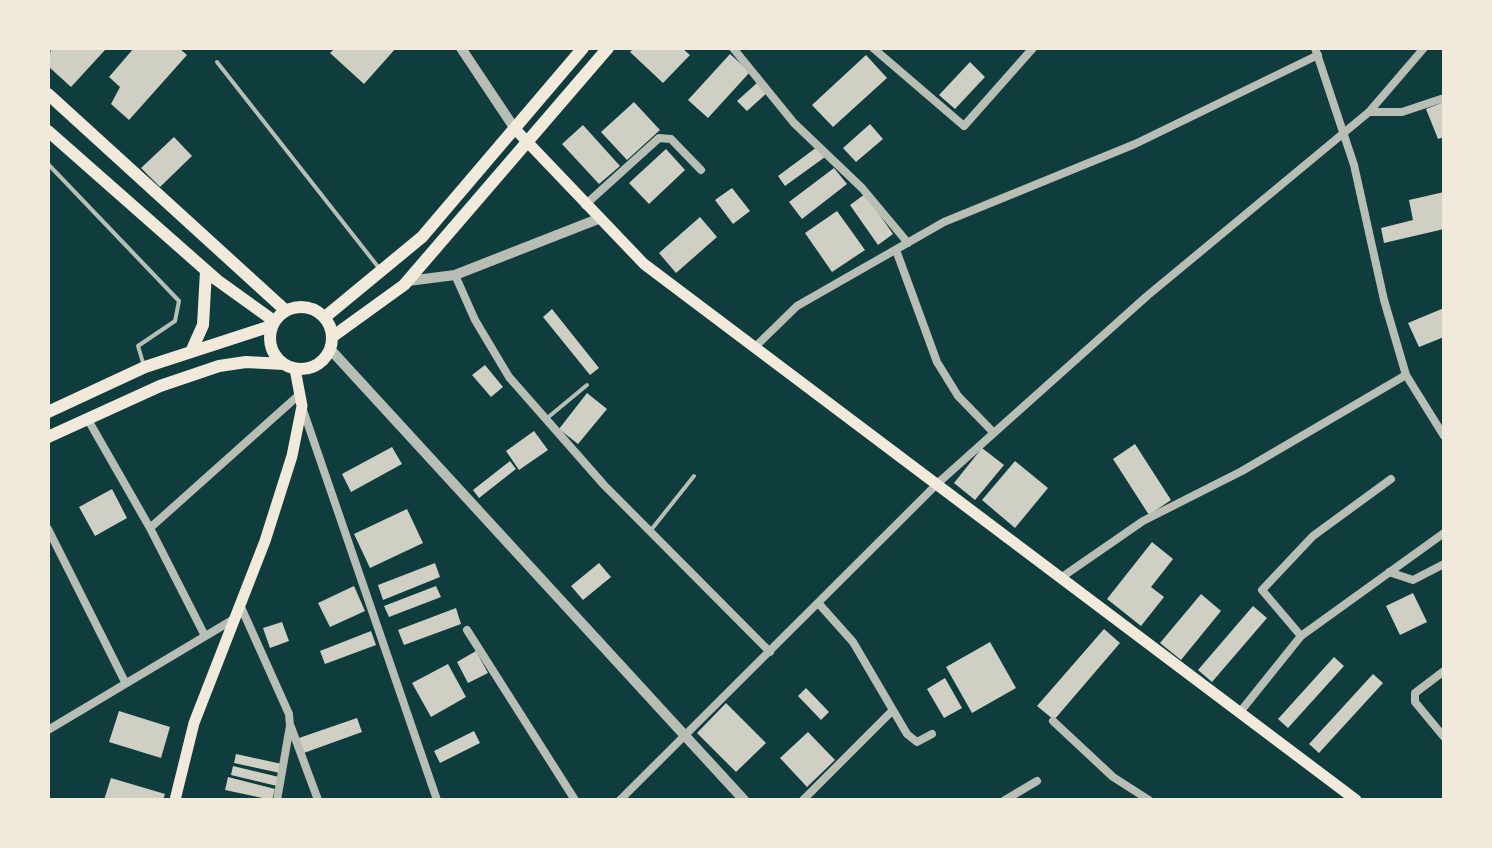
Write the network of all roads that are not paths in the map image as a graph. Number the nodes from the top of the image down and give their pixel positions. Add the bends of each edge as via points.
1 (461, 48) edge
2 (583, 48) edge
3 (608, 48) edge
4 (733, 48) edge
5 (873, 48) edge
6 (1424, 48) edge
7 (1028, 49) edge
8 (1316, 51) edge
9 (217, 62) dead end
10 (48, 94) edge
11 (1444, 98) edge
12 (1369, 112) junction
13 (515, 129) junction
14 (48, 131) edge
15 (1344, 134) junction
16 (527, 142) junction
17 (48, 164) edge
18 (701, 170) dead end
19 (585, 205) junction
20 (598, 219) junction
21 (908, 243) junction
22 (896, 250) junction
23 (206, 271) junction
24 (383, 273) junction
25 (455, 275) junction
26 (408, 281) junction
27 (285, 310) junction
28 (325, 317) junction
29 (272, 324) junction
30 (331, 343) junction
31 (755, 347) junction
32 (191, 352) junction
33 (145, 367) junction
34 (289, 367) junction
35 (1406, 375) junction
36 (587, 385) dead end
37 (301, 400) junction
38 (48, 412) edge
39 (87, 418) junction
40 (546, 419) junction
41 (994, 433) junction
42 (1444, 436) edge
43 (48, 437) edge
44 (694, 476) dead end
45 (1391, 479) dead end
46 (938, 483) junction
47 (150, 528) junction
48 (48, 529) edge
49 (650, 531) junction
50 (1444, 533) edge
51 (1444, 564) edge
52 (1389, 572) junction
53 (1062, 577) junction
54 (240, 605) junction
55 (820, 605) junction
56 (234, 619) junction
57 (467, 630) dead end
58 (204, 634) junction
59 (1301, 636) junction
60 (770, 652) junction
61 (1444, 671) edge
62 (125, 682) junction
63 (893, 710) junction
64 (1240, 712) junction
65 (1053, 721) dead end
66 (290, 726) junction
67 (48, 730) edge
68 (932, 734) dead end
69 (687, 735) junction
70 (1444, 737) edge
71 (1037, 781) dead end
72 (175, 800) edge
73 (277, 800) edge
74 (318, 800) edge
75 (437, 800) edge
76 (575, 800) edge
77 (620, 800) edge
78 (744, 800) edge
79 (803, 800) edge
80 (1005, 800) edge
81 (1149, 800) edge
82 (1356, 800) edge

1 - 13 street
2 - 13 main road
3 - 16 main road
4 - 21 street via 794,123 862,188
5 - 7 street via 964,126
6 - 12 street
8 - 15 street
8 - 21 street via 1135,144 971,210
9 - 24 lane
10 - 27 main road
11 - 12 street via 1402,112
12 - 15 street
13 - 16 main road
13 - 24 main road via 422,237
14 - 23 main road
15 - 35 street
15 - 41 street via 1147,296
16 - 19 main road
16 - 26 main road
17 - 33 lane via 179,301 175,321 138,346
18 - 19 street via 665,136
19 - 20 main road
20 - 25 street
20 - 31 main road via 644,264
21 - 22 street
22 - 31 street via 797,306
22 - 41 street via 937,362 958,396
23 - 29 main road
23 - 32 main road via 203,325
24 - 28 main road
25 - 26 street
25 - 40 street via 509,377
26 - 30 main road
27 - 28 main road via 306,306
27 - 29 main road
28 - 30 main road
29 - 32 main road
29 - 34 main road via 270,347
30 - 34 main road via 316,365
30 - 69 street
31 - 46 main road
32 - 33 main road
33 - 38 main road
34 - 37 main road
34 - 39 main road via 246,362 219,366
35 - 42 street
35 - 53 street via 1242,471 1143,521
36 - 40 lane
37 - 47 street
37 - 54 main road via 279,499
37 - 75 street
39 - 43 main road
39 - 47 street
40 - 49 street
41 - 46 street
44 - 49 lane
45 - 59 street via 1313,536 1262,590
46 - 53 main road
46 - 55 street
47 - 58 street
48 - 62 street
49 - 60 street
50 - 52 street
51 - 52 street via 1413,580
52 - 59 street
53 - 64 main road
54 - 56 main road
54 - 66 street
55 - 60 street
55 - 63 street via 853,642
56 - 58 street
56 - 72 main road via 194,723
57 - 76 street
58 - 62 street
59 - 64 street
60 - 69 street
61 - 70 street via 1415,693 1415,702
62 - 67 street
63 - 68 street via 912,741
63 - 79 street
64 - 82 main road
65 - 81 street via 1113,777
66 - 73 street
66 - 74 street
69 - 77 street
69 - 78 street
71 - 80 street

